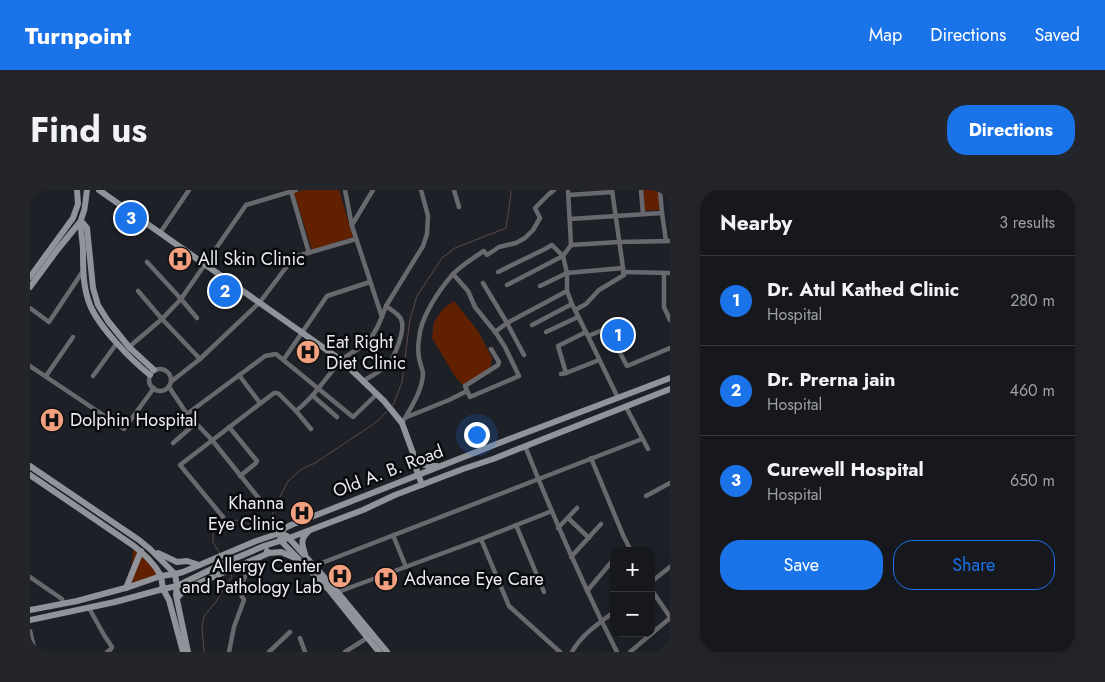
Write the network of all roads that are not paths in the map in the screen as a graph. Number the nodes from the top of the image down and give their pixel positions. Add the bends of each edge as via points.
1 (77, 190) edge
2 (87, 190) edge
3 (98, 190) edge
4 (189, 190) edge
5 (345, 190) edge
6 (373, 190) edge
7 (421, 190) edge
8 (454, 190) edge
9 (554, 190) edge
10 (641, 190) edge
11 (660, 190) edge
12 (293, 191) edge
13 (612, 191) edge
14 (568, 193) edge
15 (459, 207) dead end
16 (662, 213) junction
17 (643, 214) junction
18 (615, 216) junction
19 (73, 218) junction
20 (570, 219) junction
21 (81, 221) junction
22 (352, 226) junction
23 (160, 232) junction
24 (356, 239) junction
25 (668, 241) edge
26 (619, 242) junction
27 (571, 245) junction
28 (310, 253) junction
29 (563, 256) junction
30 (147, 262) dead end
31 (205, 264) junction
32 (623, 270) junction
33 (83, 271) junction
34 (498, 272) dead end
35 (566, 273) junction
36 (670, 273) edge
37 (453, 274) junction
38 (664, 274) junction
39 (30, 277) edge
40 (370, 282) junction
41 (484, 284) dead end
42 (507, 286) dead end
43 (540, 286) dead end
44 (30, 287) edge
45 (138, 291) dead end
46 (567, 291) junction
47 (667, 296) edge
48 (181, 299) junction
49 (260, 302) junction
50 (572, 304) junction
51 (386, 306) junction
52 (30, 308) edge
53 (575, 310) junction
54 (578, 317) junction
55 (197, 318) dead end
56 (382, 318) junction
57 (162, 319) junction
58 (670, 320) edge
59 (507, 324) junction
60 (532, 325) dead end
61 (303, 332) junction
62 (495, 332) junction
63 (546, 332) dead end
64 (587, 334) junction
65 (73, 337) dead end
66 (117, 343) junction
67 (129, 347) junction
68 (492, 348) dead end
69 (670, 348) edge
70 (524, 355) dead end
71 (200, 360) junction
72 (284, 360) junction
73 (342, 360) junction
74 (599, 360) junction
75 (30, 366) edge
76 (152, 373) junction
77 (239, 375) junction
78 (46, 376) junction
79 (93, 376) dead end
80 (670, 378) edge
81 (172, 381) junction
82 (363, 381) junction
83 (169, 387) junction
84 (154, 388) junction
85 (318, 389) junction
86 (670, 389) edge
87 (467, 391) junction
88 (377, 394) junction
89 (313, 396) junction
90 (618, 398) junction
91 (260, 403) junction
92 (626, 407) junction
93 (296, 411) junction
94 (188, 414) junction
95 (337, 417) dead end
96 (404, 420) junction
97 (196, 423) junction
98 (229, 427) junction
99 (310, 429) dead end
100 (642, 439) junction
101 (212, 440) junction
102 (172, 443) dead end
103 (526, 446) junction
104 (648, 449) dead end
105 (591, 458) junction
106 (417, 464) junction
107 (444, 465) junction
108 (30, 466) edge
109 (463, 469) junction
110 (421, 474) junction
111 (30, 475) edge
112 (240, 476) junction
113 (538, 479) junction
114 (670, 483) edge
115 (424, 484) junction
116 (415, 487) junction
117 (385, 488) junction
118 (646, 496) dead end
119 (265, 506) dead end
120 (577, 508) dead end
121 (552, 511) junction
122 (223, 517) dead end
123 (568, 518) junction
124 (601, 524) dead end
125 (516, 525) junction
126 (558, 528) junction
127 (313, 529) junction
128 (283, 530) junction
129 (393, 535) junction
130 (289, 538) junction
131 (589, 538) junction
132 (481, 539) junction
133 (281, 541) junction
134 (264, 546) junction
135 (629, 547) edge
136 (150, 549) junction
137 (141, 551) junction
138 (269, 553) junction
139 (232, 555) junction
140 (305, 556) junction
141 (571, 557) junction
142 (298, 559) junction
143 (247, 562) junction
144 (199, 564) junction
145 (610, 564) edge
146 (220, 565) junction
147 (314, 566) junction
148 (406, 567) junction
149 (670, 567) edge
150 (222, 572) junction
151 (175, 574) junction
152 (161, 576) junction
153 (30, 577) edge
154 (655, 579) edge
155 (177, 586) junction
156 (126, 588) junction
157 (163, 589) junction
158 (587, 591) junction
159 (153, 592) junction
160 (338, 592) junction
161 (544, 592) dead end
162 (652, 592) edge
163 (177, 598) junction
164 (169, 600) junction
165 (63, 603) junction
166 (89, 608) junction
167 (30, 610) edge
168 (610, 615) edge
169 (670, 618) edge
170 (30, 620) edge
171 (602, 622) junction
172 (30, 631) edge
173 (290, 632) dead end
174 (300, 638) dead end
175 (367, 638) junction
176 (36, 652) edge
177 (107, 652) edge
178 (183, 652) edge
179 (188, 652) edge
180 (229, 652) edge
181 (269, 652) edge
182 (305, 652) edge
183 (345, 652) edge
184 (379, 652) edge
185 (387, 652) edge
186 (560, 652) edge
187 (572, 652) edge
188 (617, 652) edge
189 (630, 652) edge

1 - 19 main road via 78,204
2 - 21 main road
3 - 23 main road
4 - 23 street
5 - 22 street
6 - 22 street
7 - 51 street via 428,216 427,234
8 - 15 street
9 - 37 street via 535,208 540,218 525,238 487,255 484,251
10 - 17 street
11 - 16 street
12 - 28 street
12 - 31 street via 246,205
13 - 14 street
13 - 18 street
14 - 20 street
16 - 17 street
16 - 25 street
17 - 18 street
18 - 20 street
18 - 26 street
19 - 21 street
19 - 39 main road
20 - 27 street
21 - 33 main road
21 - 44 main road
21 - 67 main road via 87,228 93,288 98,305
22 - 24 street
23 - 31 main road
24 - 28 street
24 - 40 street
25 - 26 street
26 - 27 street
26 - 32 street
27 - 29 street
28 - 49 street via 294,257
29 - 34 street via 552,245
29 - 35 street
29 - 42 street
30 - 48 street
31 - 48 street
31 - 49 main road
32 - 35 street
32 - 38 street
32 - 53 street via 624,275
33 - 52 street via 49,322
33 - 66 main road via 90,306
35 - 43 street
35 - 46 street
36 - 38 street
37 - 62 street
37 - 96 street via 422,323 418,337 423,376
38 - 47 street
40 - 56 street
40 - 61 street via 327,296
41 - 59 street
45 - 57 street
46 - 50 street
46 - 59 street
47 - 58 street via 664,307
48 - 55 street
48 - 57 street
49 - 61 main road
49 - 71 street
50 - 53 street
50 - 60 street
51 - 56 street
51 - 82 street via 402,322 395,354 385,367
53 - 54 street
54 - 63 street
54 - 64 street
56 - 73 street via 366,343
57 - 67 street
57 - 71 street
59 - 62 street
59 - 70 street
61 - 72 street
61 - 73 main road
62 - 87 street via 519,376 470,397
64 - 69 street via 608,330 627,366
64 - 74 street
64 - 74 street via 558,346 564,374
65 - 78 street
66 - 76 main road via 141,367
66 - 79 street
67 - 76 main road
68 - 87 street via 498,365 465,386
71 - 81 street
72 - 77 street via 276,354 265,356
72 - 85 street
73 - 82 main road
73 - 85 street
74 - 90 street
75 - 78 street
76 - 81 street via 162,369
76 - 84 street via 150,381
77 - 91 street
77 - 94 street
78 - 84 street via 124,429
80 - 90 main road, Old A. B. Road
81 - 83 street
82 - 88 main road
83 - 84 street via 163,391
83 - 94 street
85 - 88 street via 353,417
85 - 89 street
86 - 92 main road, Old A. B. Road
87 - 96 street
88 - 96 main road
89 - 93 street
89 - 95 street
90 - 107 main road, Old A. B. Road
91 - 93 street via 277,393
91 - 98 street
92 - 100 street
92 - 103 main road, Old A. B. Road
93 - 99 street
94 - 97 street
96 - 106 main road
97 - 101 street
97 - 102 street
98 - 101 street
98 - 112 street via 256,461
100 - 104 street
100 - 105 street
101 - 112 street
101 - 122 street via 180,465
103 - 109 main road, Old A. B. Road
103 - 113 street
105 - 113 street
105 - 135 street
106 - 107 main road
106 - 110 main road
106 - 117 main road via 413,473
107 - 110 main road, Old A. B. Road
108 - 136 main road
109 - 115 main road, Old A. B. Road
109 - 116 main road via 455,475
110 - 115 main road
110 - 117 main road, Old A. B. Road
111 - 137 main road
112 - 119 street
113 - 121 street
113 - 129 street
114 - 118 street
115 - 116 main road, Old A. B. Road
116 - 127 main road, Old A. B. Road
117 - 128 main road, Old A. B. Road
120 - 123 street
121 - 125 street
121 - 126 street
123 - 126 street
123 - 131 street
124 - 131 street
125 - 132 street
125 - 161 street
126 - 141 street
127 - 130 main road, Old A. B. Road
127 - 140 main road via 304,535 301,542
128 - 130 main road
128 - 133 main road
128 - 139 main road, Old A. B. Road
129 - 147 street
129 - 148 street
130 - 133 main road, Old A. B. Road
130 - 140 main road
131 - 141 street
132 - 148 street
132 - 186 street via 509,606
133 - 134 main road, Old A. B. Road
133 - 142 main road
134 - 138 main road
134 - 139 main road, Old A. B. Road
136 - 144 main road via 177,562
136 - 151 main road
137 - 152 main road
137 - 156 main road
138 - 142 main road via 281,552
138 - 143 main road
139 - 144 main road, Old A. B. Road
139 - 146 main road, Old A. B. Road
140 - 147 main road
141 - 158 street
142 - 175 main road via 330,591
143 - 150 main road
143 - 180 street via 240,592 244,600
144 - 151 main road, Old A. B. Road
145 - 158 street
146 - 150 main road
146 - 155 main road, Old A. B. Road
147 - 160 main road
148 - 160 street
149 - 154 street
150 - 163 main road via 185,589
151 - 152 main road, Old A. B. Road
151 - 155 main road
152 - 156 main road
152 - 157 main road
153 - 165 street via 62,599
155 - 157 main road, Old A. B. Road
155 - 163 main road
156 - 165 main road
157 - 159 main road
157 - 164 main road
158 - 171 street
159 - 164 main road
159 - 166 main road
160 - 185 main road
162 - 169 street
163 - 179 main road
164 - 178 main road
165 - 167 main road
166 - 170 main road
166 - 177 street via 112,647
168 - 171 street
169 - 189 street
171 - 187 street
171 - 188 street
172 - 176 street
173 - 181 street
174 - 182 street
175 - 183 street
175 - 184 main road

